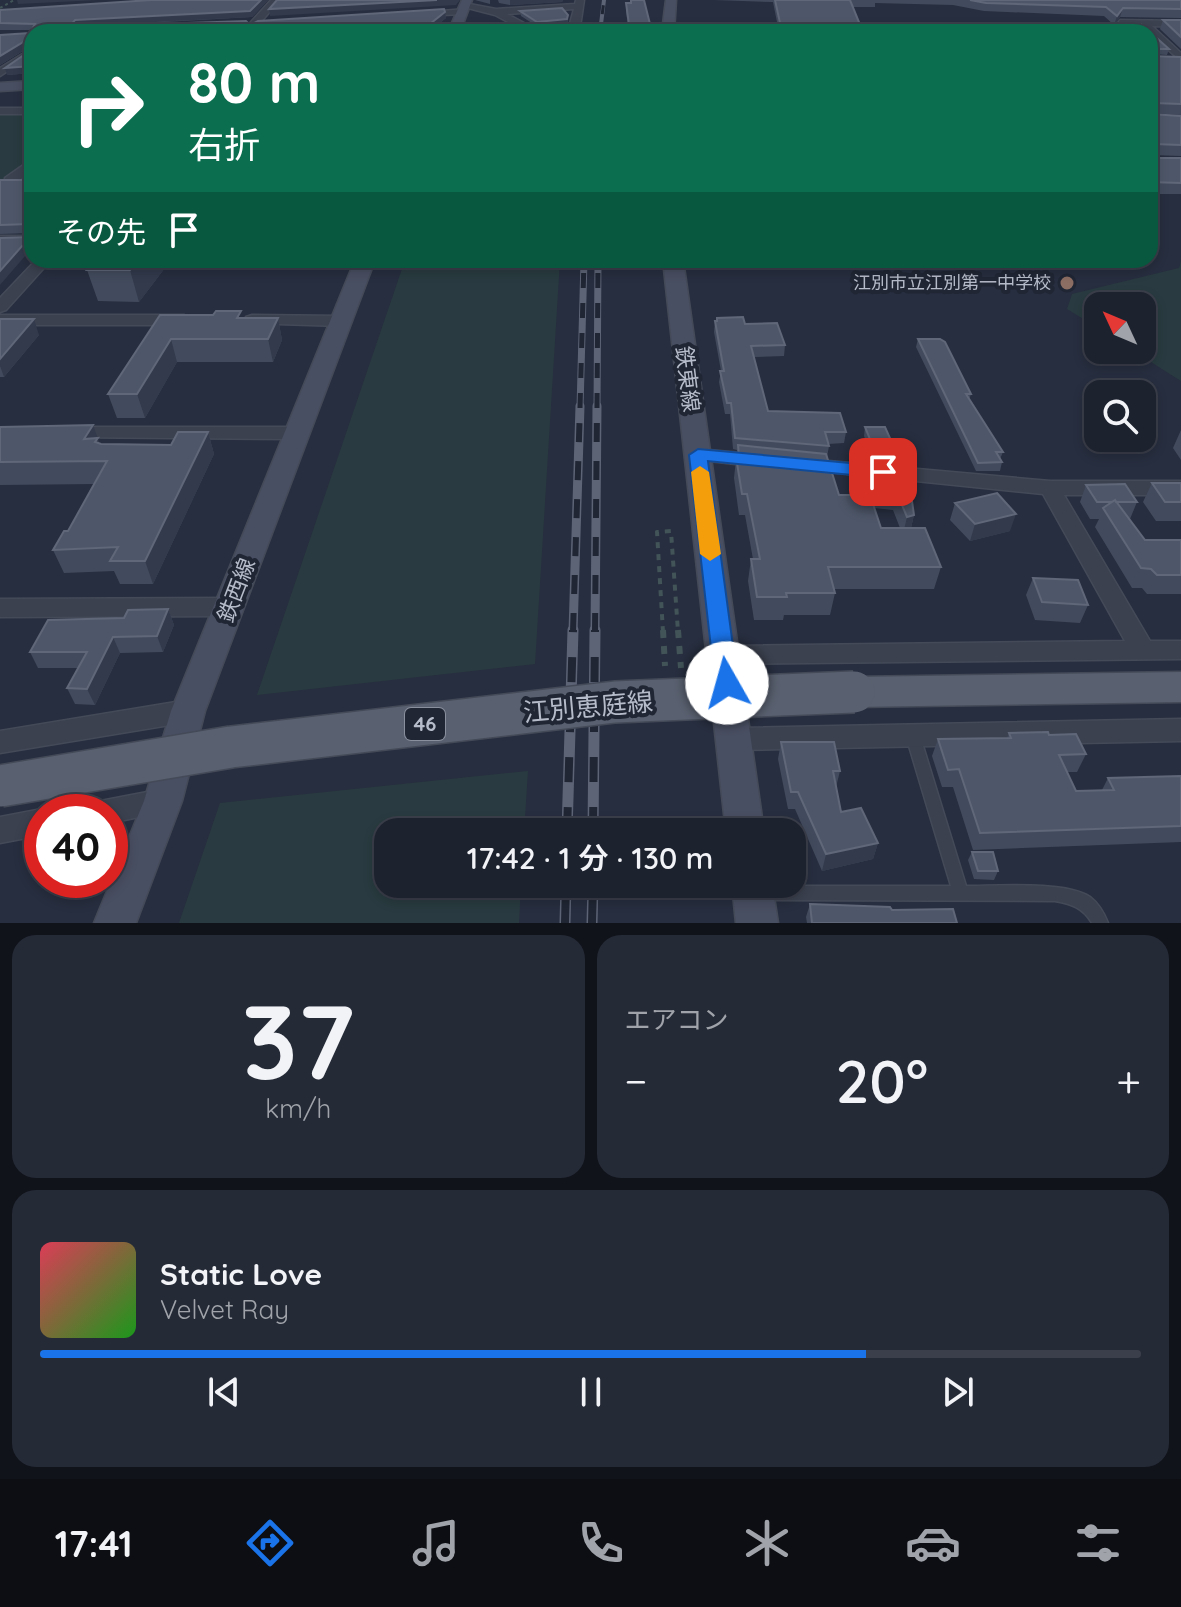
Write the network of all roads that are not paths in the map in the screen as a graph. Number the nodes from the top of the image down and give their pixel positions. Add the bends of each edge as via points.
1 (276, 0) edge
2 (671, 0) edge
3 (579, 3) edge
4 (465, 6) edge
5 (494, 12) junction
6 (408, 14) edge
7 (270, 21) edge
8 (255, 22) junction
9 (240, 23) edge
10 (1120, 23) edge
11 (1143, 23) joint
12 (520, 24) edge
13 (576, 24) edge
14 (669, 24) edge
15 (1181, 24) edge
16 (1158, 38) edge
17 (24, 58) edge
18 (1181, 60) edge
19 (1166, 61) edge
20 (0, 73) edge
21 (24, 86) edge
22 (0, 87) edge
23 (0, 111) edge
24 (24, 111) edge
25 (24, 168) edge
26 (5, 181) edge
27 (0, 240) edge
28 (24, 240) edge
29 (37, 268) edge
30 (362, 268) edge
31 (674, 268) edge
32 (0, 307) edge
33 (0, 320) edge
34 (202, 320) edge
35 (233, 320) edge
36 (341, 321) junction
37 (47, 433) edge
38 (297, 433) junction
39 (698, 455) junction
40 (1050, 488) junction
41 (1181, 488) edge
42 (229, 607) junction
43 (0, 608) edge
44 (1181, 650) edge
45 (1143, 651) junction
46 (723, 655) junction
47 (1181, 687) edge
48 (188, 711) junction
49 (1181, 730) edge
50 (913, 736) junction
51 (734, 739) junction
52 (0, 742) edge
53 (0, 786) edge
54 (163, 801) junction
55 (128, 807) edge
56 (743, 818) edge
57 (24, 825) edge
58 (0, 830) edge
59 (961, 894) junction
60 (754, 900) edge
61 (115, 923) edge
62 (1100, 923) edge

1 - 8 street
2 - 14 street
3 - 5 street
3 - 13 street
4 - 5 street
4 - 6 street
5 - 12 street
7 - 8 street
8 - 9 street
10 - 11 street
11 - 15 street
16 - 18 street
17 - 20 street
18 - 19 street
21 - 22 street
23 - 24 street
25 - 26 street
27 - 28 street
29 - 32 street
30 - 36 street, 鉄西線
31 - 39 street, 鉄東線
33 - 34 street
35 - 36 street
36 - 38 street, 鉄西線
37 - 38 street
38 - 42 street, 鉄西線
39 - 40 street
39 - 46 street, 鉄東線
40 - 41 street
40 - 45 street
42 - 43 street
42 - 48 street, 鉄西線
44 - 45 street
45 - 46 street
46 - 51 street, 鉄東線
47 - 53 main road, 江別恵庭線 / 46, bridge via 615,702 231,747
48 - 52 street
48 - 54 street, 鉄西線
49 - 50 street
50 - 51 street
50 - 59 lane
51 - 56 street, 鉄東線
54 - 55 street
54 - 61 street, 鉄西線
57 - 58 street
59 - 60 lane
59 - 62 lane via 1081,897

